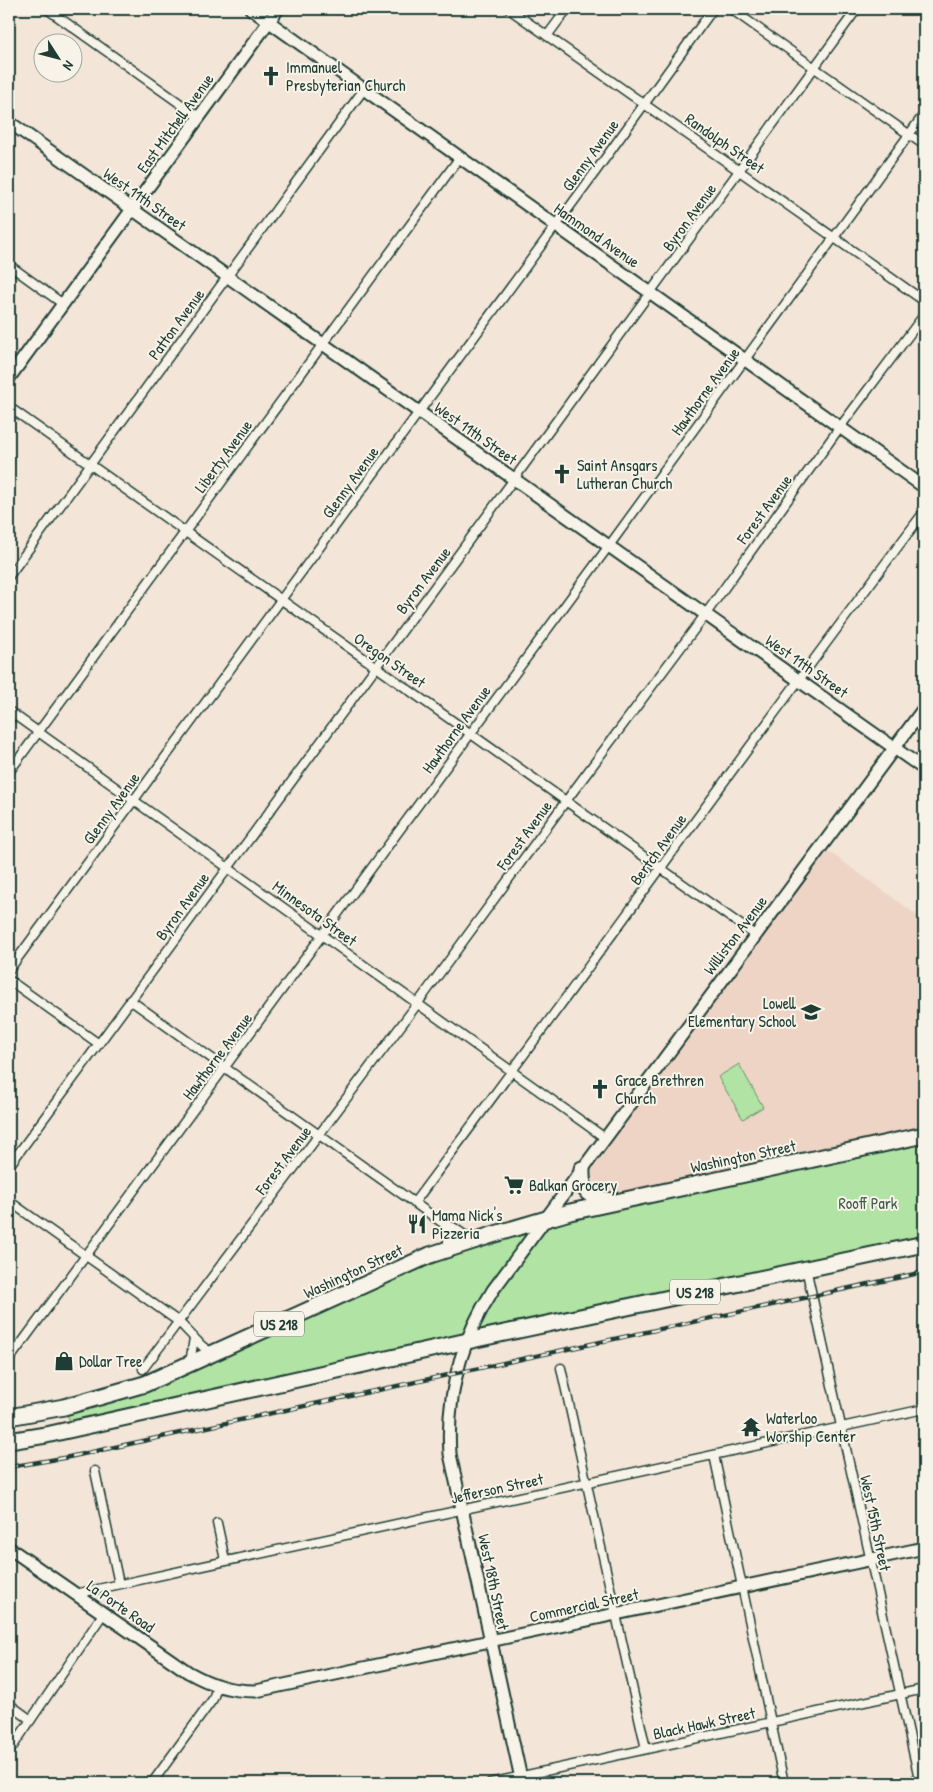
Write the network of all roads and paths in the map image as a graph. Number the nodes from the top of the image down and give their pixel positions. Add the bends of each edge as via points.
1 (47, 9) edge
2 (251, 9) edge
3 (278, 9) edge
4 (509, 9) edge
5 (567, 9) edge
6 (713, 9) edge
7 (731, 9) edge
8 (857, 9) edge
9 (269, 22) junction
10 (548, 36) junction
11 (814, 67) junction
12 (364, 89) junction
13 (644, 104) junction
14 (924, 114) edge
15 (199, 117) junction
16 (9, 122) edge
17 (910, 135) junction
18 (924, 145) edge
19 (460, 157) junction
20 (740, 171) junction
21 (132, 209) junction
22 (556, 225) junction
23 (835, 237) junction
24 (9, 265) edge
25 (227, 277) junction
26 (650, 292) junction
27 (924, 301) edge
28 (63, 304) junction
29 (924, 315) edge
30 (322, 344) junction
31 (745, 360) junction
32 (9, 378) edge
33 (9, 407) edge
34 (418, 413) junction
35 (840, 428) junction
36 (90, 464) junction
37 (514, 479) junction
38 (924, 487) edge
39 (924, 512) edge
40 (185, 532) junction
41 (609, 546) junction
42 (9, 576) edge
43 (281, 600) junction
44 (705, 614) junction
45 (375, 666) junction
46 (798, 680) junction
47 (924, 708) edge
48 (9, 711) edge
49 (37, 733) junction
50 (470, 733) junction
51 (895, 748) junction
52 (924, 769) edge
53 (9, 772) edge
54 (133, 801) junction
55 (566, 801) junction
56 (228, 868) junction
57 (661, 869) junction
58 (755, 935) junction
59 (322, 936) junction
60 (9, 970) edge
61 (9, 980) edge
62 (130, 1000) junction
63 (418, 1003) junction
64 (99, 1044) junction
65 (225, 1068) junction
66 (513, 1071) junction
67 (319, 1135) junction
68 (924, 1135) edge
69 (605, 1138) junction
70 (9, 1166) edge
71 (582, 1169) junction
72 (9, 1201) edge
73 (615, 1202) junction
74 (414, 1203) junction
75 (546, 1218) junction
76 (444, 1224) junction
77 (473, 1241) junction
78 (924, 1244) edge
79 (448, 1249) junction
80 (85, 1255) junction
81 (806, 1268) junction
82 (179, 1322) junction
83 (194, 1338) junction
84 (466, 1342) junction
85 (213, 1354) junction
86 (9, 1360) edge
87 (190, 1364) junction
88 (561, 1368) dead end
89 (143, 1369) dead end
90 (454, 1386) joint
91 (924, 1409) edge
92 (9, 1417) edge
93 (841, 1427) junction
94 (9, 1441) edge
95 (714, 1455) junction
96 (95, 1471) dead end
97 (586, 1482) junction
98 (462, 1509) junction
99 (217, 1523) dead end
100 (9, 1548) edge
101 (924, 1548) edge
102 (870, 1559) junction
103 (225, 1560) junction
104 (119, 1584) junction
105 (742, 1587) junction
106 (75, 1594) junction
107 (103, 1614) junction
108 (616, 1614) junction
109 (490, 1642) junction
110 (217, 1687) junction
111 (924, 1689) edge
112 (899, 1694) junction
113 (9, 1704) edge
114 (31, 1720) junction
115 (771, 1722) junction
116 (646, 1749) junction
117 (9, 1752) edge
118 (521, 1780) edge
119 (152, 1783) edge
120 (490, 1783) edge
121 (784, 1783) edge
122 (920, 1783) edge

1 - 15 street
2 - 9 main road, Hammond Avenue
3 - 9 main road, East Mitchell Avenue
4 - 10 street, Randolph Street
5 - 10 street
6 - 13 street, Glenny Avenue
7 - 11 street
8 - 11 street, Byron Avenue
9 - 12 main road, Hammond Avenue
9 - 15 main road, East Mitchell Avenue
10 - 13 street, Randolph Street
11 - 17 street
11 - 20 street, Byron Avenue
12 - 19 main road, Hammond Avenue
12 - 25 street, Patton Avenue
13 - 20 street, Randolph Street
13 - 22 street, Glenny Avenue
14 - 17 street, Hawthorne Avenue
15 - 21 main road, East Mitchell Avenue
16 - 21 main road, West 11th Street
17 - 18 street
17 - 23 street, Hawthorne Avenue
19 - 22 main road, Hammond Avenue
19 - 30 street, Liberty Avenue
20 - 23 street, Randolph Street
20 - 26 street, Byron Avenue
21 - 25 main road, West 11th Street
21 - 28 main road, East Mitchell Avenue
22 - 26 main road, Hammond Avenue
22 - 34 street, Glenny Avenue
23 - 27 street, Randolph Street
23 - 31 street, Hawthorne Avenue
24 - 28 street
25 - 30 main road, West 11th Street
25 - 36 street, Patton Avenue
26 - 31 main road, Hammond Avenue
26 - 37 street, Byron Avenue
28 - 32 main road, East Mitchell Avenue
29 - 35 street, Forest Avenue
30 - 34 main road, West 11th Street
30 - 40 street, Liberty Avenue
31 - 35 main road, Hammond Avenue
31 - 41 street, Hawthorne Avenue
33 - 36 street, Oregon Street
34 - 37 main road, West 11th Street
34 - 43 street, Glenny Avenue
35 - 38 main road, Hammond Avenue
35 - 44 street, Forest Avenue
36 - 40 street, Oregon Street
36 - 42 street, Patton Avenue
37 - 41 main road, West 11th Street
37 - 45 street, Byron Avenue
39 - 46 street, Bertch Avenue
40 - 43 street, Oregon Street
40 - 49 street, Liberty Avenue
41 - 44 main road, West 11th Street
41 - 50 street, Hawthorne Avenue
43 - 45 street, Oregon Street
43 - 54 street, Glenny Avenue
44 - 46 main road, West 11th Street
44 - 55 street, Forest Avenue
45 - 50 street, Oregon Street
45 - 56 street, Byron Avenue
46 - 51 main road, West 11th Street
46 - 57 street, Bertch Avenue
47 - 51 main road, Williston Avenue
48 - 49 street, Minnesota Street
49 - 53 street, Liberty Avenue
49 - 54 street, Minnesota Street
50 - 55 street, Oregon Street
50 - 59 street, Hawthorne Avenue
51 - 52 main road, West 11th Street
51 - 58 main road, Williston Avenue
54 - 56 street, Minnesota Street
54 - 60 street, Glenny Avenue
55 - 57 street, Oregon Street
55 - 63 street, Forest Avenue
56 - 59 street, Minnesota Street
56 - 62 street, Byron Avenue
57 - 58 street, Oregon Street
57 - 66 street, Bertch Avenue
58 - 69 main road, Williston Avenue
59 - 63 street, Minnesota Street
59 - 65 street, Hawthorne Avenue
61 - 64 street
62 - 64 street, Byron Avenue
62 - 65 street
63 - 66 street, Minnesota Street
63 - 67 street, Forest Avenue
64 - 70 street, Byron Avenue
65 - 67 street
65 - 80 street, Hawthorne Avenue
66 - 69 street, Minnesota Street
66 - 74 street, Bertch Avenue
67 - 74 street
67 - 82 street, Forest Avenue
68 - 73 highway, Washington Street / US 218
69 - 71 main road, Williston Avenue
71 - 73 highway via 587,1193
71 - 75 main road, Williston Avenue
72 - 80 street
73 - 75 highway, Washington Street / US 218
74 - 76 street
75 - 77 highway, Washington Street / US 218
75 - 84 main road, Williston Avenue via 489,1296
76 - 77 street
76 - 79 street via 448,1231
77 - 79 highway, Washington Street / US 218
78 - 81 highway, US 218
79 - 85 highway, Washington Street / US 218
80 - 82 street
80 - 86 street, Hawthorne Avenue
81 - 84 highway, US 218
81 - 93 street, West 15th Street
82 - 83 street
82 - 89 street, Forest Avenue
83 - 85 street
83 - 87 street
84 - 90 main road, Williston Avenue
84 - 94 highway, US 218
85 - 87 highway, Washington Street / US 218
87 - 92 highway, Washington Street / US 218 via 118,1393
88 - 97 street
90 - 98 main road, West 18th Street via 449,1438
91 - 93 street, Jefferson Street
93 - 95 street, Jefferson Street
93 - 102 street, West 15th Street
95 - 97 street, Jefferson Street
95 - 105 street
96 - 104 street
97 - 98 street, Jefferson Street
97 - 108 street
98 - 103 street, Jefferson Street
98 - 109 main road, West 18th Street
99 - 103 street
100 - 106 main road, La Porte Road
101 - 102 main road, Commercial Street
102 - 105 main road, Commercial Street
102 - 112 street, West 15th Street
103 - 104 street, Jefferson Street
104 - 106 street, Jefferson Street
105 - 108 main road, Commercial Street
105 - 115 street
106 - 107 main road, La Porte Road
107 - 110 main road, La Porte Road via 188,1672
107 - 114 street
108 - 109 main road, Commercial Street
108 - 116 street
109 - 110 main road, Commercial Street via 256,1691
109 - 118 main road, West 18th Street
110 - 119 street via 213,1699
111 - 112 street, Black Hawk Street
112 - 115 street, Black Hawk Street
112 - 122 street, West 15th Street
113 - 114 street
114 - 117 street
115 - 116 street, Black Hawk Street
115 - 121 street
116 - 118 street, Black Hawk Street
118 - 120 street, Black Hawk Street

